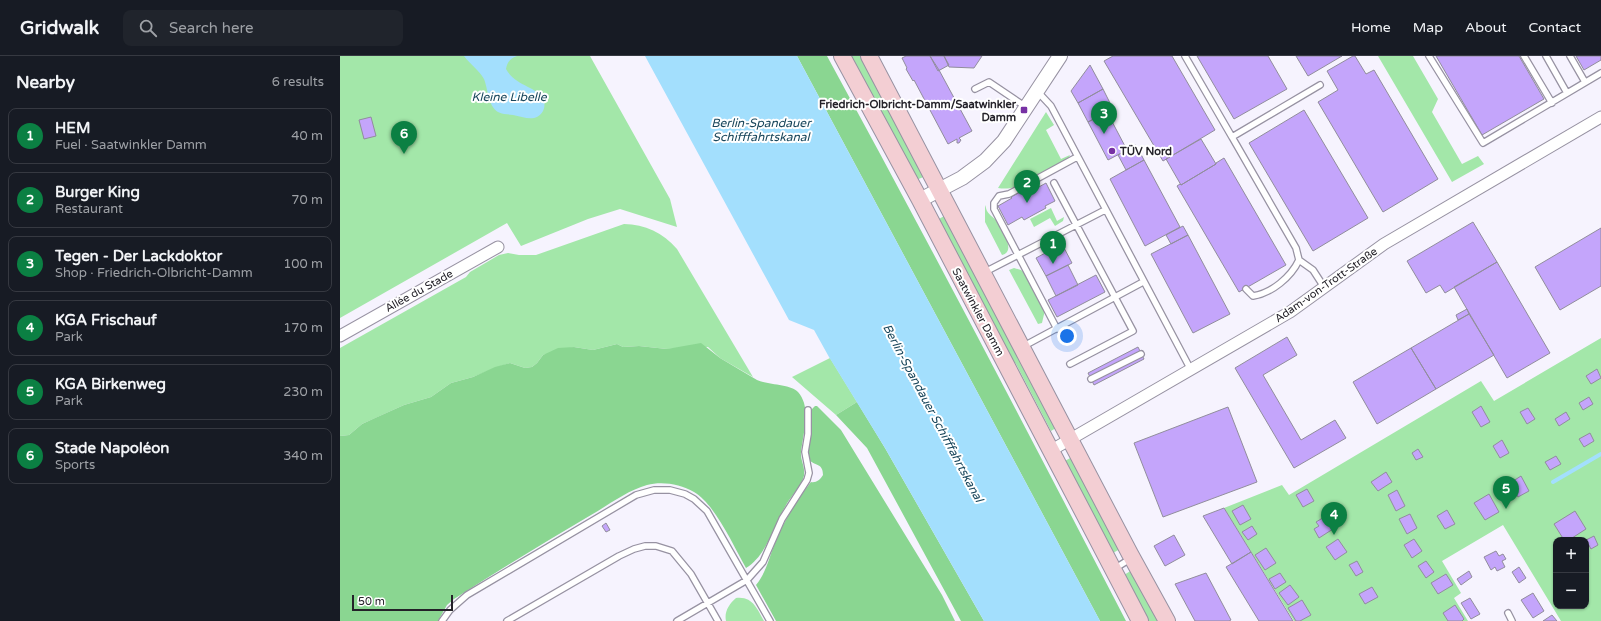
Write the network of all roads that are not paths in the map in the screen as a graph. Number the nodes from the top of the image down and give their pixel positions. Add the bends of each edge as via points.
1 (842, 56) edge
2 (869, 56) edge
3 (1060, 56) edge
4 (1185, 56) edge
5 (1429, 56) edge
6 (1524, 56) edge
7 (1546, 56) edge
8 (1570, 56) edge
9 (1601, 73) edge
10 (1585, 82) junction
11 (1320, 86) dead end
12 (975, 89) dead end
13 (1037, 91) junction
14 (1567, 93) junction
15 (1552, 103) junction
16 (1026, 107) junction
17 (1601, 117) edge
18 (1232, 136) junction
19 (1077, 156) junction
20 (1054, 183) dead end
21 (939, 190) junction
22 (920, 200) junction
23 (1105, 210) junction
24 (1077, 225) junction
25 (498, 247) dead end
26 (1018, 256) junction
27 (1299, 260) junction
28 (983, 274) junction
29 (1143, 282) junction
30 (1324, 287) junction
31 (1246, 289) dead end
32 (1116, 297) junction
33 (1057, 329) junction
34 (340, 336) edge
35 (1022, 347) junction
36 (1141, 354) dead end
37 (1070, 364) dead end
38 (1191, 370) junction
39 (1091, 379) dead end
40 (808, 410) dead end
41 (1070, 440) junction
42 (1050, 451) junction
43 (1132, 558) junction
44 (1112, 570) junction
45 (748, 580) junction
46 (708, 604) junction
47 (1508, 613) dead end
48 (442, 621) edge
49 (507, 621) edge
50 (677, 621) edge
51 (718, 621) edge
52 (770, 621) edge
53 (1140, 621) edge
54 (1167, 621) edge
55 (1512, 621) edge

1 - 22 main road, Saatwinkler Damm
2 - 21 main road, Saatwinkler Damm
3 - 13 street
4 - 18 lane
5 - 15 lane via 1483,143
6 - 15 lane
7 - 14 lane
8 - 10 lane
9 - 10 lane
10 - 14 lane
11 - 18 lane
12 - 16 lane via 989,82
13 - 16 street
13 - 19 lane via 1051,106
14 - 15 lane
16 - 21 street via 1004,141 985,161 962,178
17 - 30 street, Adam-von-Trott-Straße via 1384,244
18 - 27 lane via 1296,248
19 - 23 lane
19 - 26 lane via 1009,194 999,196 994,203 994,209
20 - 24 lane
21 - 22 street
21 - 28 main road, Saatwinkler Damm
22 - 42 main road, Saatwinkler Damm
23 - 24 lane
23 - 29 lane
24 - 26 lane
24 - 32 lane
25 - 34 street, Allée du Stade
26 - 28 lane
26 - 33 lane
27 - 30 lane via 1313,270
27 - 31 lane via 1294,271 1261,295 1253,296
28 - 35 main road, Saatwinkler Damm
29 - 32 lane
29 - 38 lane
30 - 38 street, Adam-von-Trott-Straße via 1290,312
32 - 33 lane
32 - 37 lane via 1133,331
33 - 35 lane
35 - 41 main road, Saatwinkler Damm
36 - 39 lane
38 - 41 street, Adam-von-Trott-Straße
40 - 45 lane via 805,452 809,473 807,480 782,519 763,562
41 - 42 street, Adam-von-Trott-Straße
41 - 43 main road, Saatwinkler Damm
42 - 44 main road, Saatwinkler Damm
43 - 44 lane
43 - 54 main road, Saatwinkler Damm
44 - 53 main road, Saatwinkler Damm
45 - 46 lane
45 - 48 lane via 706,511 694,499 670,490 654,490 636,495 480,587 457,603
45 - 52 lane
46 - 49 lane via 691,574 672,551 656,546 645,546 619,556
46 - 50 lane
46 - 51 lane
47 - 55 lane

